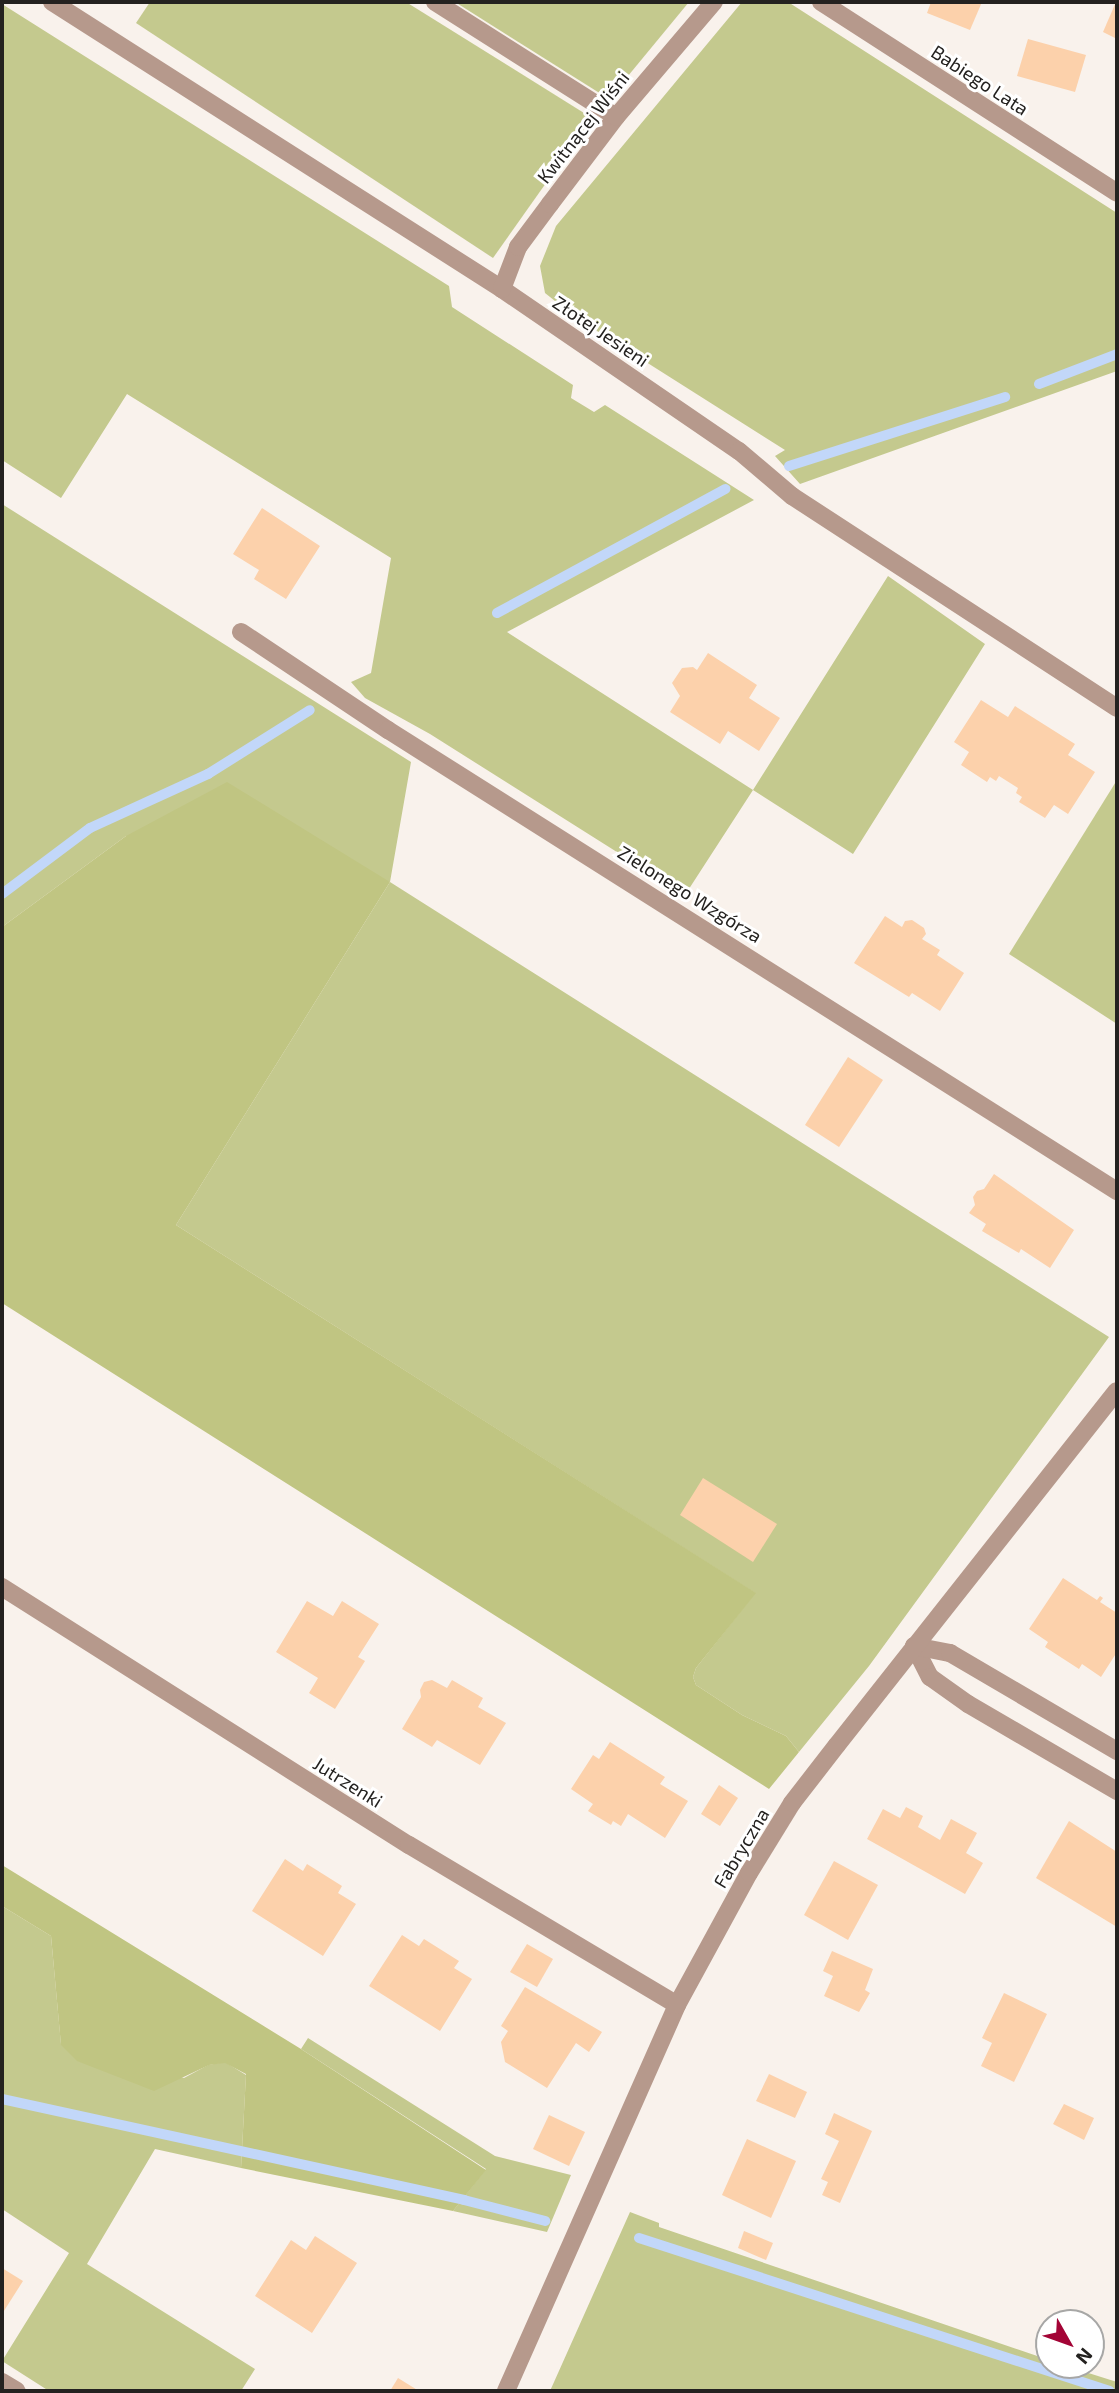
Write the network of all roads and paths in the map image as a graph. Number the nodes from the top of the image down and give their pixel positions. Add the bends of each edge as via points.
1 (52, 2) edge
2 (435, 2) edge
3 (714, 2) edge
4 (821, 2) edge
5 (616, 117) junction
6 (1117, 193) edge
7 (502, 289) junction
8 (242, 632) dead end
9 (1117, 708) edge
10 (1117, 1191) edge
11 (1117, 1391) edge
12 (2, 1587) edge
13 (914, 1646) junction
14 (1117, 1751) edge
15 (1117, 1791) edge
16 (677, 2005) junction
17 (2, 2382) edge
18 (17, 2391) edge
19 (506, 2391) edge

1 - 7 street, Złotej Jesieni
2 - 5 street
3 - 5 street, Kwitnącej Wiśni
4 - 6 street, Babiego Lata
5 - 7 street, Kwitnącej Wiśni via 519,247
7 - 9 street, Złotej Jesieni via 738,450 803,503
8 - 10 street, Zielonego Wzgórza via 388,730
11 - 13 street, Fabryczna
12 - 16 street, Jutrzenki via 409,1845
13 - 14 street via 950,1653
13 - 15 street via 930,1677
13 - 16 street, Fabryczna via 792,1803
16 - 19 street, Fabryczna
17 - 18 street

